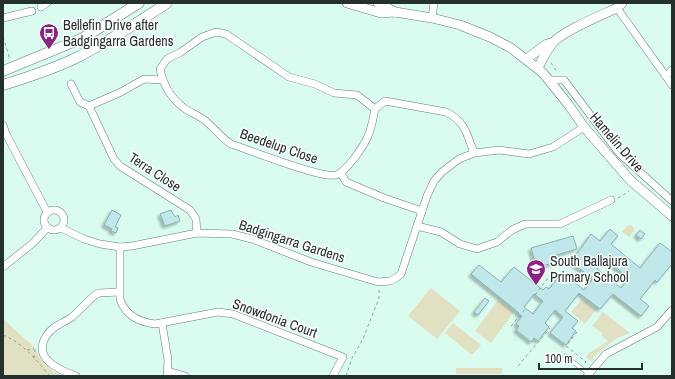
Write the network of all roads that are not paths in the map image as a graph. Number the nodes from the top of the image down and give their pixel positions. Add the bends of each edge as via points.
1 (139, 3) edge
2 (167, 3) edge
3 (347, 3) edge
4 (378, 3) edge
5 (434, 3) edge
6 (619, 5) edge
7 (32, 11) dead end
8 (395, 12) junction
9 (3, 18) edge
10 (432, 18) junction
11 (552, 43) junction
12 (526, 60) junction
13 (538, 68) junction
14 (672, 70) edge
15 (3, 71) edge
16 (666, 76) junction
17 (162, 80) junction
18 (549, 80) junction
19 (71, 84) dead end
20 (672, 85) edge
21 (3, 86) edge
22 (89, 106) junction
23 (375, 109) junction
24 (3, 125) edge
25 (584, 127) junction
26 (474, 153) junction
27 (341, 173) junction
28 (611, 200) road end
29 (672, 201) edge
30 (422, 211) junction
31 (47, 212) junction
32 (672, 216) edge
33 (417, 226) junction
34 (47, 228) junction
35 (61, 228) junction
36 (197, 233) junction
37 (120, 246) junction
38 (3, 267) edge
39 (119, 292) junction
40 (672, 310) edge
41 (162, 323) junction
42 (565, 356) dead end
43 (167, 373) edge
44 (588, 375) edge
45 (76, 376) edge
46 (185, 376) edge
47 (333, 376) edge

1 - 15 main road via 83,38
2 - 21 main road via 125,31 80,56
3 - 8 street, Hamelin Drive via 382,13
4 - 8 street, Hamelin Drive
5 - 10 street
6 - 11 street
6 - 16 street
7 - 9 street
8 - 10 street, Hamelin Drive
10 - 12 street, Hamelin Drive via 474,30 511,48
11 - 12 street
11 - 13 street
12 - 13 street, Hamelin Drive
13 - 18 street, Hamelin Drive
14 - 16 street
16 - 20 street
17 - 22 street via 144,79
17 - 23 street via 160,69 167,59 202,37 216,32 226,34 289,77 315,84 334,93 357,95
17 - 27 street, Beedelup Close via 171,96 203,119 231,144 313,172 334,176
18 - 25 street, Hamelin Drive
18 - 29 street, Hamelin Drive via 564,80 619,153
19 - 22 street, Terra Close via 80,102
22 - 36 street, Terra Close via 114,159 120,166 190,210 196,219
23 - 26 street via 385,100 455,116 465,129
23 - 27 street via 368,136
24 - 31 street
25 - 26 street via 553,147 529,154 499,150
25 - 32 street, Hamelin Drive via 635,185
26 - 30 street via 459,159 438,176 431,186
27 - 30 street via 346,182
28 - 33 street via 560,224 525,224 497,242 477,249 460,244 441,232
30 - 33 street
31 - 34 street via 44,222
31 - 35 street via 60,212 64,218
33 - 36 street, Badgingarra Gardens via 401,274 390,281 378,282 311,262 252,238 232,234
34 - 35 street via 54,231
34 - 38 street
35 - 37 street, Badgingarra Gardens via 100,244
36 - 37 street, Badgingarra Gardens via 138,245
37 - 39 street, Snowdonia Court
39 - 41 street, Snowdonia Court via 122,305 131,316 146,323
39 - 45 street via 95,295 41,341 46,359 60,370
40 - 44 street via 657,327 606,354
41 - 43 street via 168,360
41 - 47 street, Snowdonia Court via 218,312 233,314 343,357
42 - 44 lane
43 - 46 street

